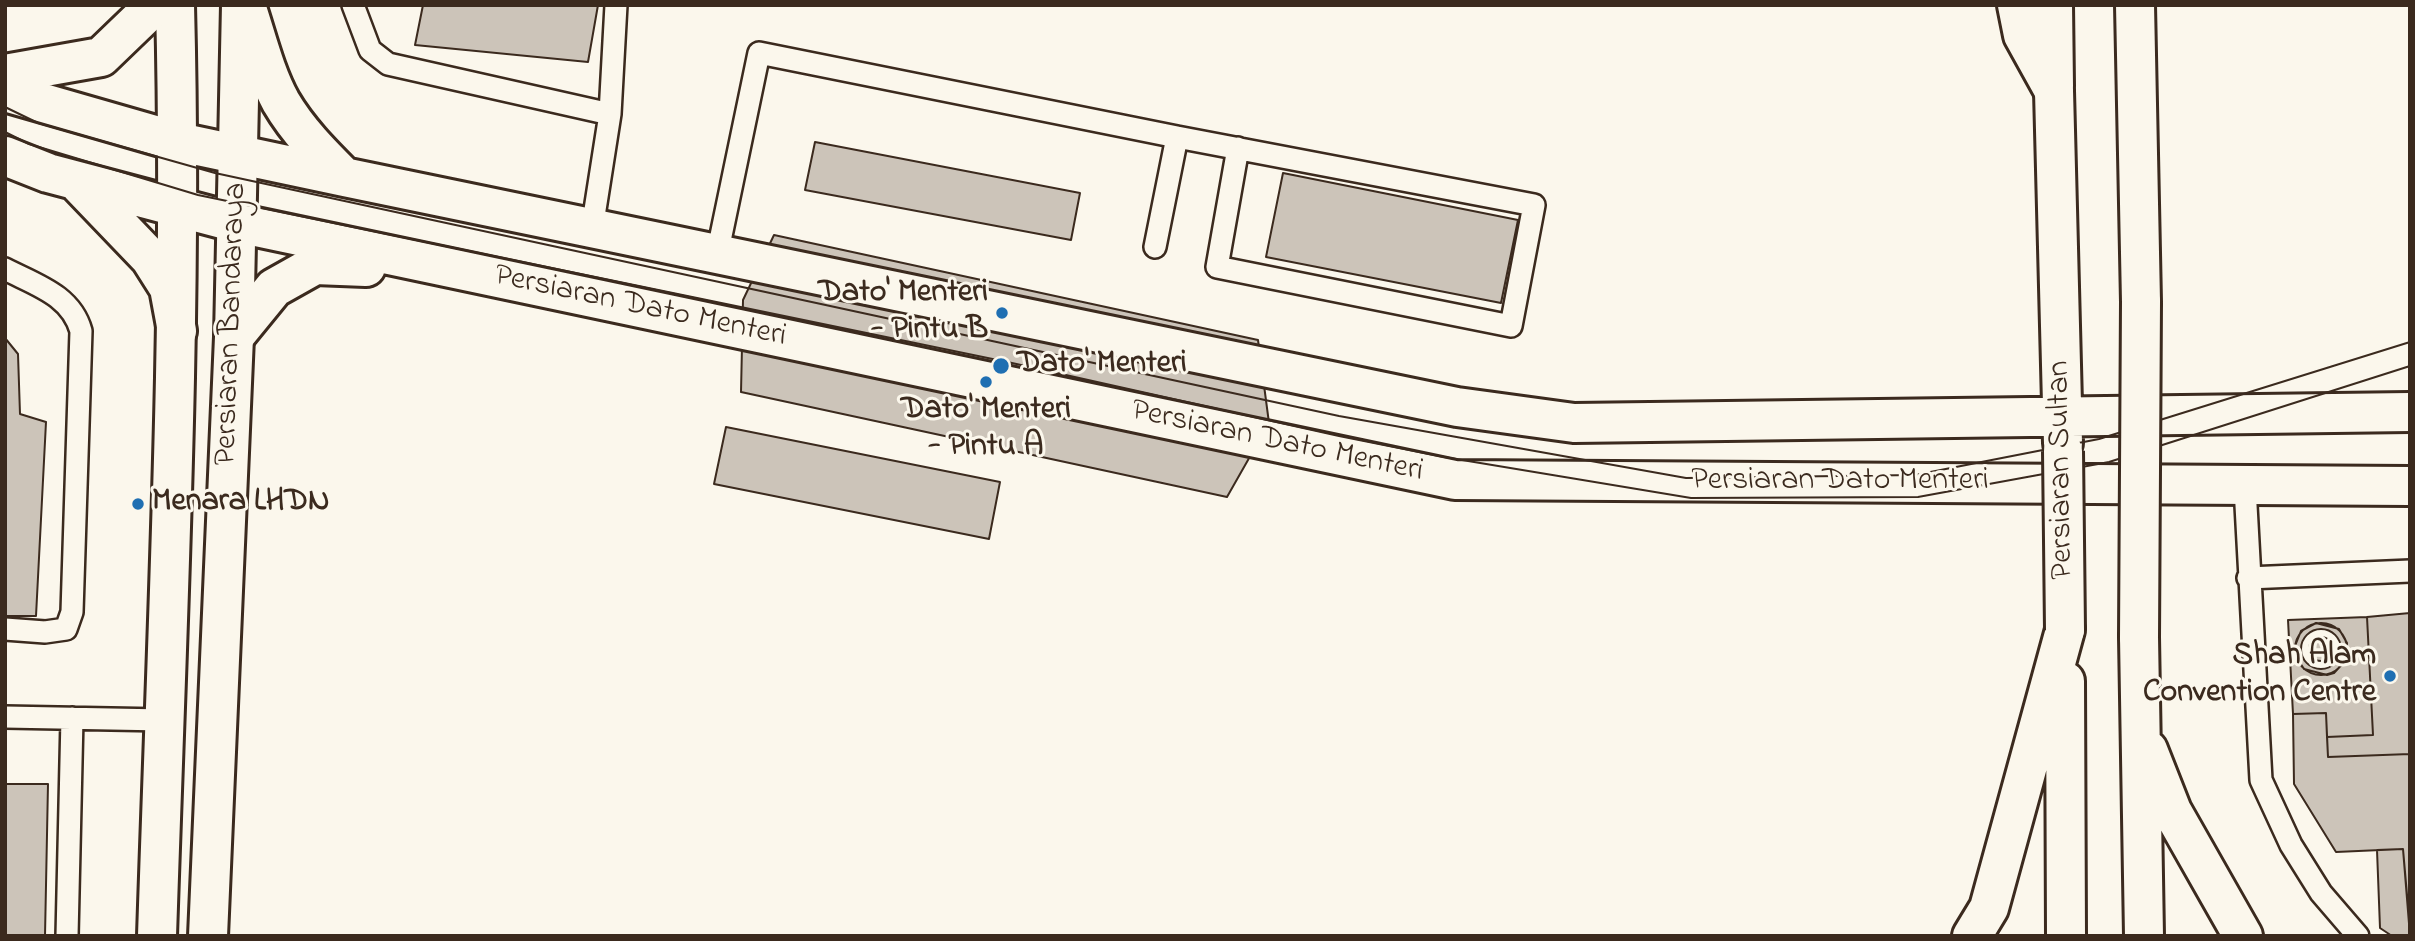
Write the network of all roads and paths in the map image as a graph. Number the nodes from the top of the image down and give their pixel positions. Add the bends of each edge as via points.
1 (155, 5) edge
2 (176, 5) edge
3 (240, 5) edge
4 (246, 5) edge
5 (353, 5) edge
6 (616, 5) edge
7 (2017, 5) edge
8 (2053, 5) edge
9 (2135, 5) edge
10 (5, 74) edge
11 (5, 92) edge
12 (2054, 92) junction
13 (610, 114) junction
14 (1177, 137) junction
15 (179, 142) junction
16 (1238, 148) junction
17 (239, 155) junction
18 (5, 156) edge
19 (344, 177) junction
20 (76, 181) junction
21 (178, 210) junction
22 (237, 223) junction
23 (592, 229) junction
24 (1155, 247) dead end
25 (717, 255) junction
26 (5, 269) edge
27 (469, 272) junction
28 (177, 331) junction
29 (233, 337) junction
30 (2410, 412) edge
31 (2410, 486) edge
32 (2245, 487) junction
33 (2410, 570) edge
34 (2248, 578) junction
35 (5, 629) edge
36 (2065, 630) junction
37 (5, 717) edge
38 (72, 718) junction
39 (164, 720) junction
40 (2139, 729) junction
41 (67, 936) edge
42 (157, 936) edge
43 (208, 936) edge
44 (1972, 936) edge
45 (2066, 936) edge
46 (2144, 936) edge
47 (2243, 936) edge
48 (2358, 936) edge

1 - 10 main road via 101,57
2 - 15 main road, Persiaran Bandaraya
3 - 17 main road, Persiaran Bandaraya
4 - 19 main road via 281,102 304,136
5 - 13 lane via 370,50 388,64
6 - 13 lane
7 - 12 main road via 2023,35
8 - 12 main road, Persiaran Sultan
9 - 40 main road, bridge via 2141,302
11 - 15 main road
12 - 36 main road, Persiaran Sultan, bridge
13 - 23 lane
14 - 16 lane
14 - 24 lane
14 - 25 lane via 759,53
15 - 17 main road
15 - 21 main road, Persiaran Bandaraya
16 - 16 lane via 1534,205 1511,326 1217,267
17 - 19 main road
17 - 22 main road, Persiaran Bandaraya
18 - 20 main road, Persiaran Dato Menteri
19 - 23 main road
20 - 21 main road, Persiaran Dato Menteri
20 - 28 main road via 150,258 169,288
21 - 22 main road, Persiaran Dato Menteri
21 - 28 main road, Persiaran Bandaraya
22 - 27 main road, Persiaran Dato Menteri
22 - 29 main road, Persiaran Bandaraya
23 - 25 main road
25 - 30 main road via 1457,407 1574,423
26 - 35 lane via 65,300 81,331 72,612 66,629
27 - 29 main road via 315,265 274,288
27 - 32 main road, Persiaran Dato Menteri via 1455,480
28 - 39 main road, Persiaran Bandaraya
29 - 43 main road, Persiaran Bandaraya
31 - 32 main road, Persiaran Dato Menteri
32 - 34 lane
33 - 34 lane
34 - 48 lane via 2261,780 2291,845 2321,893
36 - 44 main road via 1990,908
36 - 45 main road, Persiaran Sultan
37 - 38 lane
38 - 39 lane
38 - 41 lane
39 - 42 main road, Persiaran Bandaraya
40 - 46 main road
40 - 47 main road via 2172,811

